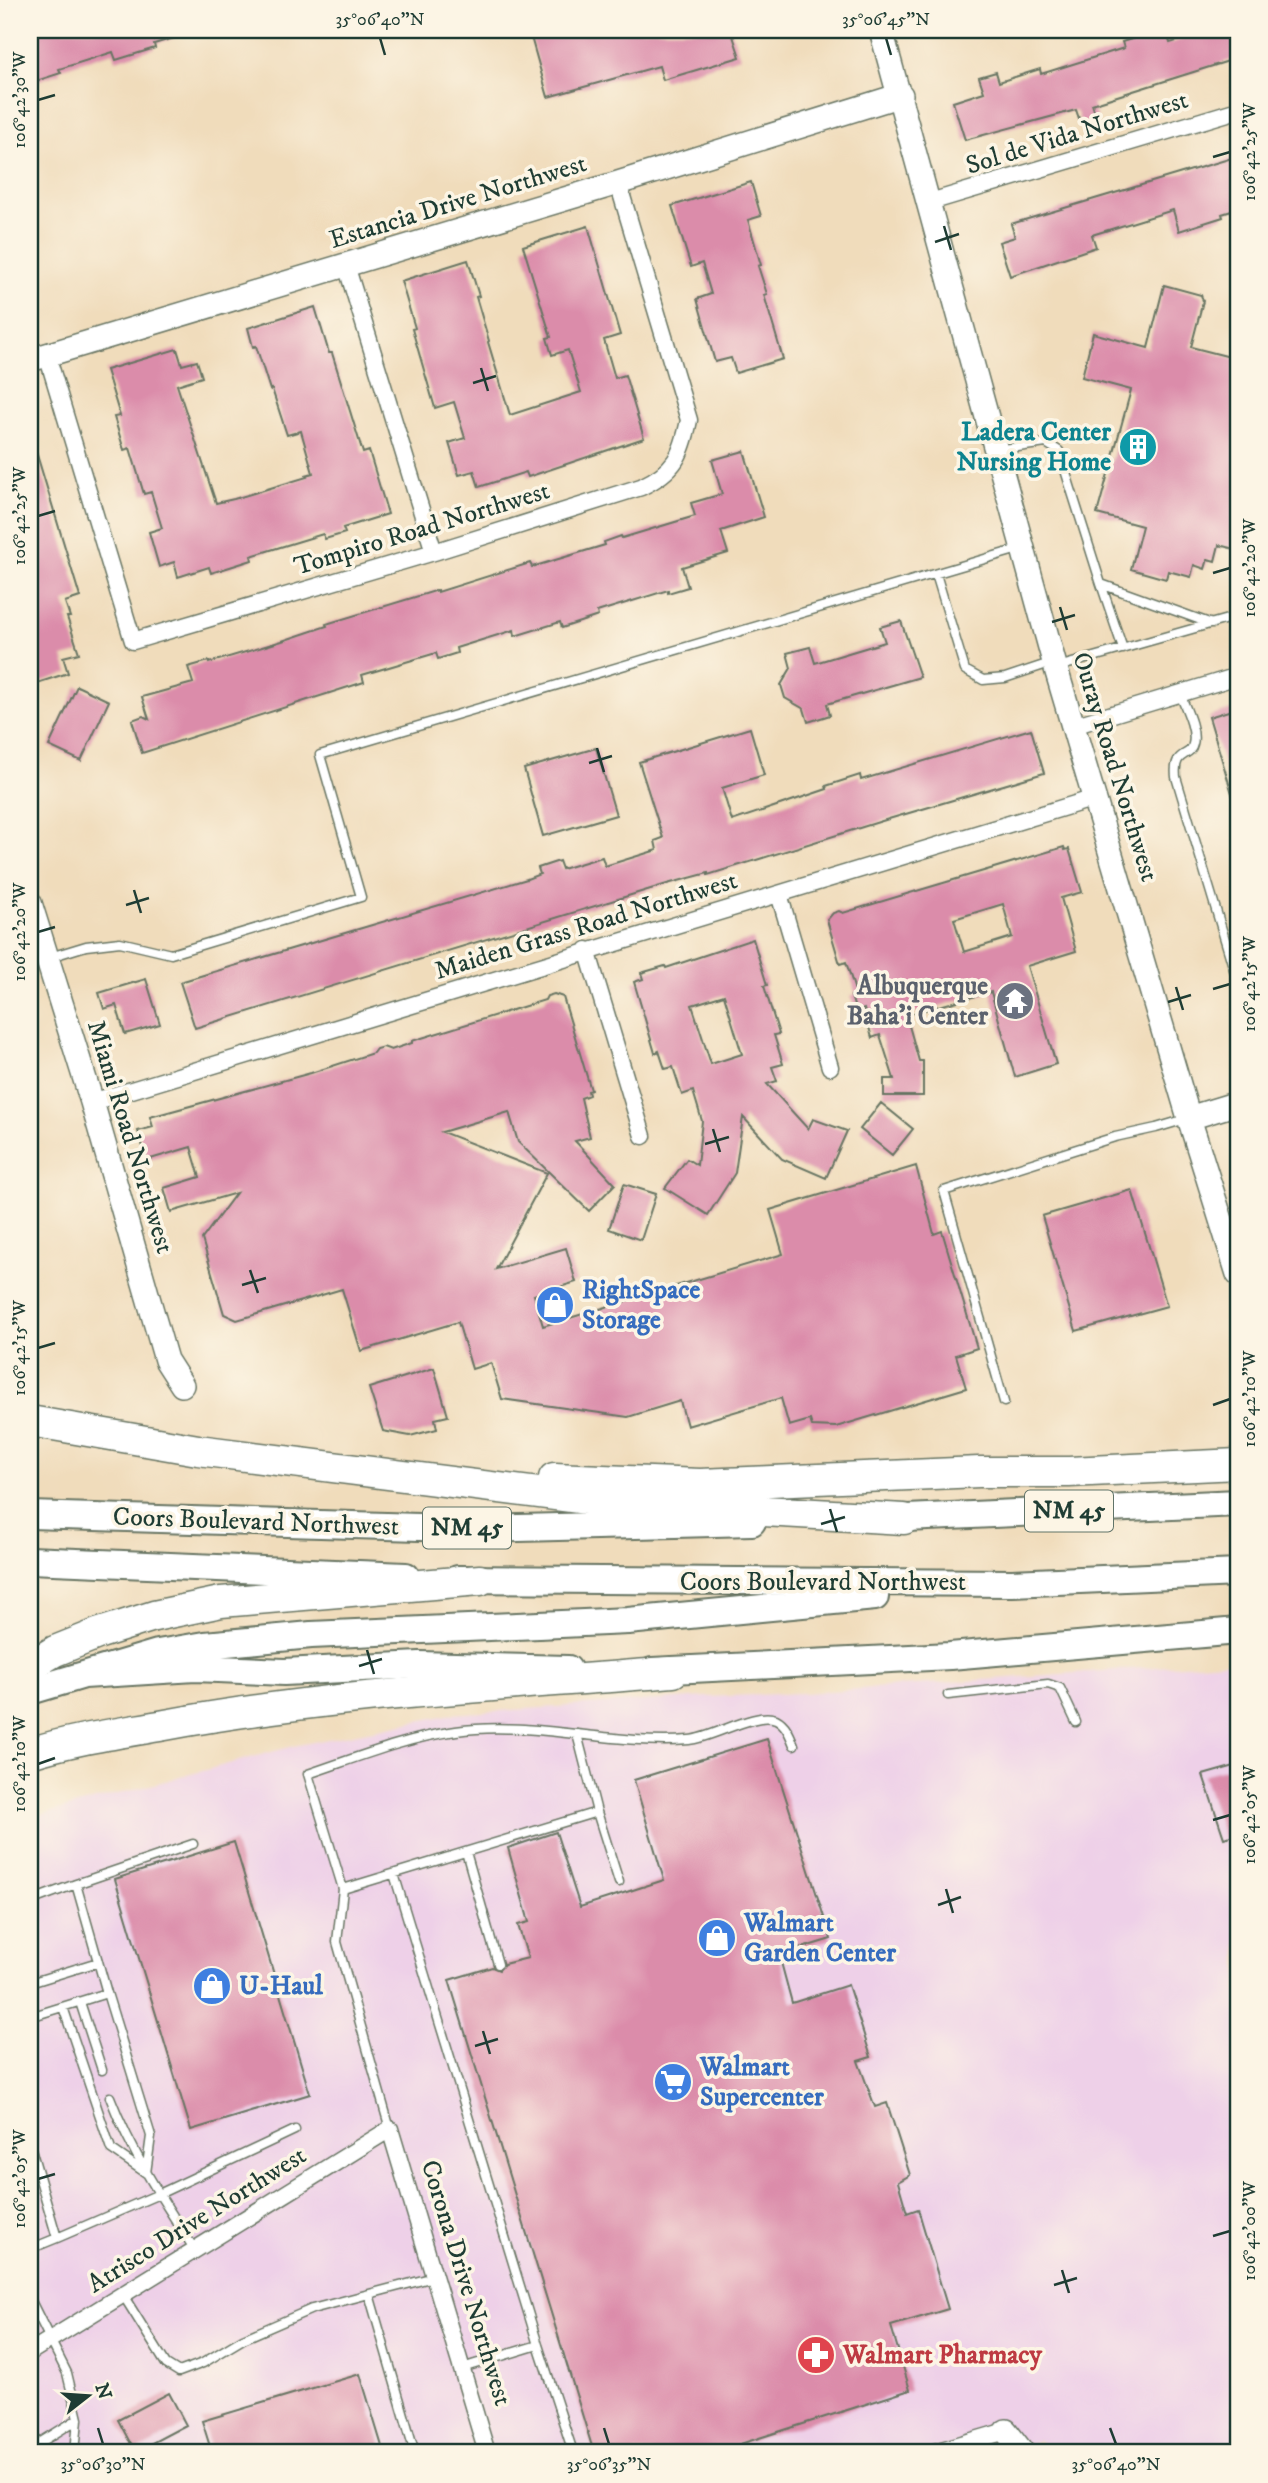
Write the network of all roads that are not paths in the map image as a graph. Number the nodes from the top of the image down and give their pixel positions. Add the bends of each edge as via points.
1 (881, 30) edge
2 (901, 95) junction
3 (1238, 110) edge
4 (618, 183) junction
5 (930, 202) junction
6 (346, 265) junction
7 (38, 358) edge
8 (997, 450) junction
9 (1023, 548) junction
10 (435, 552) junction
11 (936, 575) junction
12 (1101, 584) junction
13 (1238, 616) edge
14 (1212, 624) junction
15 (1123, 649) junction
16 (1055, 665) junction
17 (1238, 676) edge
18 (1180, 694) junction
19 (1073, 726) junction
20 (1096, 798) junction
21 (779, 894) junction
22 (30, 903) edge
23 (587, 950) junction
24 (47, 958) junction
25 (1238, 983) edge
26 (830, 1067) dead end
27 (92, 1102) junction
28 (1238, 1103) edge
29 (1189, 1118) junction
30 (643, 1136) dead end
31 (1238, 1274) edge
32 (182, 1385) dead end
33 (1003, 1402) dead end
34 (30, 1422) edge
35 (1238, 1464) edge
36 (478, 1486) junction
37 (1236, 1503) edge
38 (30, 1515) edge
39 (904, 1519) junction
40 (30, 1560) edge
41 (1238, 1573) edge
42 (480, 1580) junction
43 (1012, 1583) junction
44 (1238, 1631) edge
45 (30, 1666) edge
46 (673, 1672) junction
47 (84, 1675) junction
48 (41, 1687) edge
49 (948, 1695) dead end
50 (1076, 1722) dead end
51 (577, 1734) junction
52 (794, 1745) dead end
53 (30, 1753) edge
54 (597, 1812) junction
55 (193, 1844) dead end
56 (466, 1852) junction
57 (394, 1874) junction
58 (619, 1882) dead end
59 (76, 1884) junction
60 (343, 1889) junction
61 (30, 1901) edge
62 (98, 1962) junction
63 (498, 1964) dead end
64 (30, 1983) edge
65 (107, 1993) junction
66 (80, 2002) junction
67 (63, 2007) junction
68 (30, 2017) edge
69 (102, 2070) dead end
70 (110, 2097) dead end
71 (390, 2129) junction
72 (295, 2130) dead end
73 (30, 2146) edge
74 (146, 2173) junction
75 (159, 2194) junction
76 (57, 2238) junction
77 (30, 2249) edge
78 (195, 2250) junction
79 (434, 2277) junction
80 (369, 2294) junction
81 (123, 2295) junction
82 (30, 2299) edge
83 (51, 2339) junction
84 (538, 2345) junction
85 (30, 2352) edge
86 (462, 2368) junction
87 (78, 2419) junction
88 (1006, 2431) joint
89 (30, 2449) edge
90 (572, 2449) dead end
91 (75, 2453) edge
92 (415, 2453) edge
93 (487, 2453) edge
94 (931, 2453) edge
95 (1023, 2453) edge

1 - 2 street, Ouray Road Northwest
2 - 4 street, Estancia Drive Northwest
2 - 5 street, Ouray Road Northwest
3 - 5 street, Sol de Vida Northwest
4 - 6 street, Estancia Drive Northwest
4 - 10 street, Tompiro Road Northwest via 689,420 675,464 641,486
5 - 8 street, Ouray Road Northwest
6 - 7 street, Estancia Drive Northwest
6 - 10 street
7 - 10 street, Tompiro Road Northwest via 133,641
8 - 9 street, Ouray Road Northwest
8 - 12 lane via 1046,443 1059,451
9 - 11 lane
9 - 16 street, Ouray Road Northwest
11 - 16 lane via 965,670 983,680
11 - 24 lane via 320,755 360,897 171,954 120,942
12 - 14 lane
12 - 15 lane
13 - 14 lane
14 - 15 lane
15 - 16 lane
16 - 19 street, Ouray Road Northwest
17 - 18 street
18 - 19 street
18 - 25 lane via 1194,744 1175,765 1176,777
19 - 20 street, Ouray Road Northwest
20 - 21 street, Maiden Grass Road Northwest
20 - 29 street, Ouray Road Northwest
21 - 23 street, Maiden Grass Road Northwest
21 - 26 street
22 - 24 street, Miami Road Northwest
23 - 27 street, Maiden Grass Road Northwest
23 - 30 street
24 - 27 street, Miami Road Northwest
27 - 32 street, Miami Road Northwest via 166,1360
28 - 29 street
29 - 31 street, Ouray Road Northwest
29 - 33 lane via 944,1191
34 - 36 highway via 198,1450
35 - 36 highway via 700,1483 521,1476
36 - 39 highway via 619,1503
37 - 39 main road, Coors Boulevard Northwest / NM 45
38 - 39 main road, Coors Boulevard Northwest / NM 45 via 485,1529
40 - 42 main road, Coors Boulevard Northwest / NM 45
41 - 43 main road, Coors Boulevard Northwest / NM 45
42 - 43 main road, Coors Boulevard Northwest / NM 45
42 - 45 highway via 220,1602 100,1633
43 - 47 main road via 628,1621 311,1635 205,1645 158,1653
44 - 46 main road via 950,1656
46 - 47 main road via 420,1665 284,1672 195,1668
46 - 53 highway via 291,1705
47 - 48 main road
49 - 50 lane via 1048,1684 1060,1688
51 - 52 lane via 691,1740 755,1719 775,1719 786,1727
51 - 54 lane
51 - 60 lane via 458,1730 308,1774
54 - 56 lane
54 - 58 lane
55 - 59 lane
56 - 57 lane
56 - 63 lane
57 - 60 lane
57 - 84 lane
59 - 61 lane
59 - 62 lane
60 - 71 lane via 337,1942
62 - 64 lane
62 - 65 lane
65 - 66 lane
65 - 74 lane via 151,2136
66 - 67 lane
66 - 69 lane
67 - 68 lane
67 - 74 lane via 111,2149
70 - 74 lane
71 - 78 street, Atrisco Drive Northwest
71 - 79 street, Corona Drive Northwest
72 - 75 lane
73 - 76 lane
74 - 75 lane
75 - 76 lane
75 - 78 lane
76 - 77 lane
78 - 81 street, Atrisco Drive Northwest
79 - 80 lane
79 - 86 street, Corona Drive Northwest
80 - 81 lane via 312,2309 178,2372 166,2364
80 - 92 lane
81 - 83 street, Atrisco Drive Northwest
82 - 83 lane
83 - 85 street, Atrisco Drive Northwest
83 - 87 lane via 67,2372
84 - 86 lane
84 - 90 lane
86 - 93 street, Corona Drive Northwest
87 - 89 lane
87 - 91 lane
88 - 94 street
88 - 95 street

